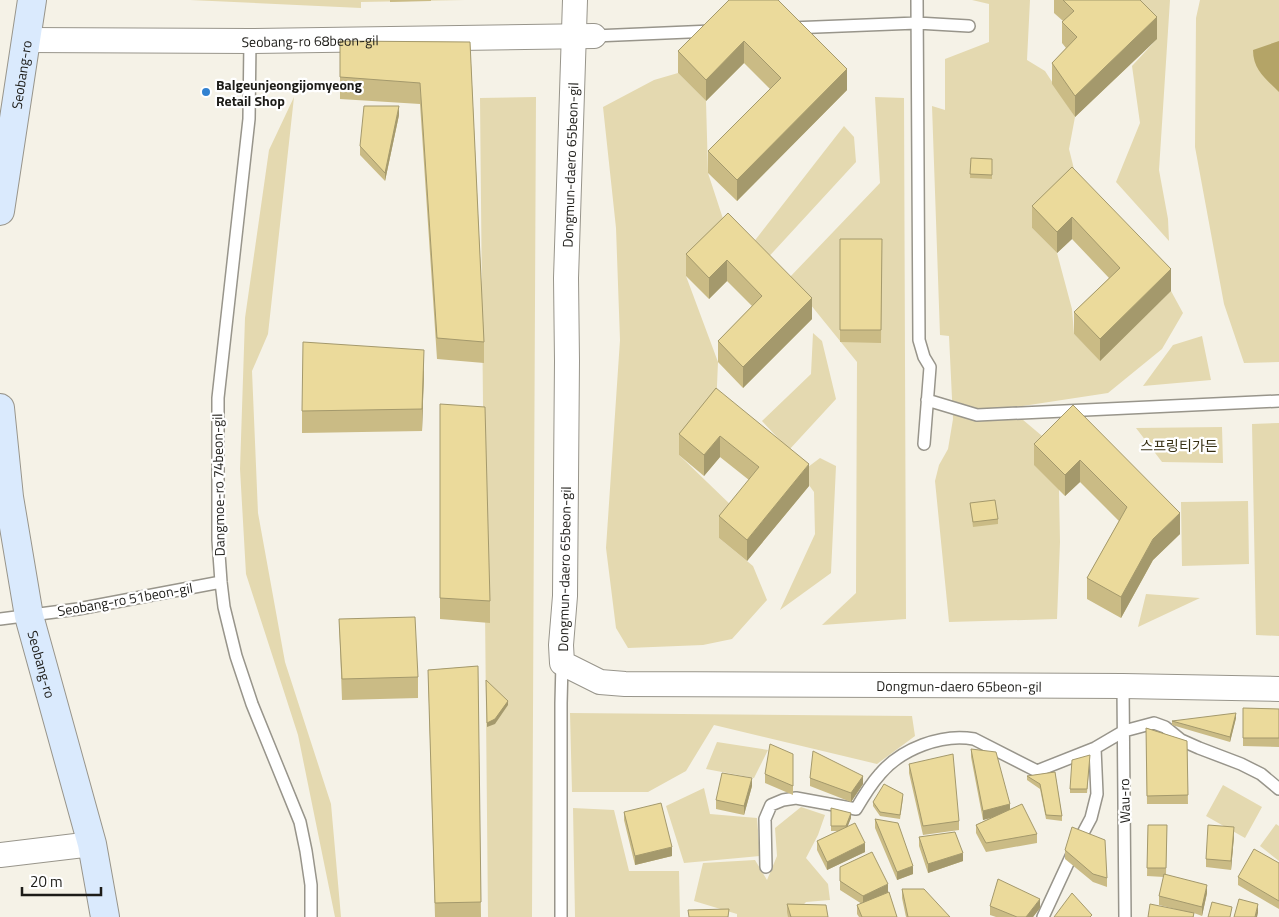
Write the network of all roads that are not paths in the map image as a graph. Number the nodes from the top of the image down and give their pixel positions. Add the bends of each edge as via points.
1 (32, 0) edge
2 (575, 0) edge
3 (917, 0) edge
4 (917, 23) junction
5 (969, 26) dead end
6 (776, 29) edge
7 (726, 31) edge
8 (584, 37) junction
9 (26, 40) junction
10 (250, 40) junction
11 (0, 210) edge
12 (927, 400) junction
13 (1279, 401) edge
14 (0, 408) edge
15 (924, 444) dead end
16 (221, 582) junction
17 (29, 616) junction
18 (0, 619) edge
19 (562, 664) junction
20 (1124, 686) junction
21 (1279, 688) edge
22 (1124, 730) junction
23 (1095, 748) junction
24 (1279, 790) edge
25 (92, 844) junction
26 (0, 855) edge
27 (766, 867) dead end
28 (105, 917) edge
29 (311, 917) edge
30 (561, 917) edge
31 (1042, 917) edge
32 (1125, 917) edge

1 - 9 main road, Seobang-ro
2 - 8 street, Dongmun-daero 65beon-gil
3 - 4 lane
4 - 5 lane
4 - 6 lane
4 - 12 lane via 919,340 930,367
7 - 8 lane
8 - 10 street, Seobang-ro 68beon-gil
8 - 19 street, Dongmun-daero 65beon-gil via 566,278
9 - 10 street, Seobang-ro 68beon-gil
9 - 11 main road, Seobang-ro
10 - 16 lane, Dangmoe-ro 74beon-gil via 249,119 218,398
12 - 13 lane via 977,416
12 - 15 lane
14 - 17 main road, Seobang-ro via 9,497
16 - 17 lane, Seobang-ro 51beon-gil
16 - 29 lane, Dangmoe-ro 74beon-gil via 234,648 249,694 300,822 311,885
17 - 18 lane, Seobang-ro 51beon-gil
17 - 25 main road, Seobang-ro
19 - 20 street, Dongmun-daero 65beon-gil via 600,682 625,684
19 - 30 lane
20 - 21 street, Dongmun-daero 65beon-gil
20 - 22 lane, Wau-ro
22 - 23 lane
22 - 24 lane via 1154,723 1181,740 1261,774
22 - 32 lane, Wau-ro
23 - 27 lane via 1037,771 964,737 952,737 911,750 880,773 856,809 796,798 771,805 765,819
23 - 31 lane via 1097,794 1091,818
25 - 26 street
25 - 28 main road, Seobang-ro

